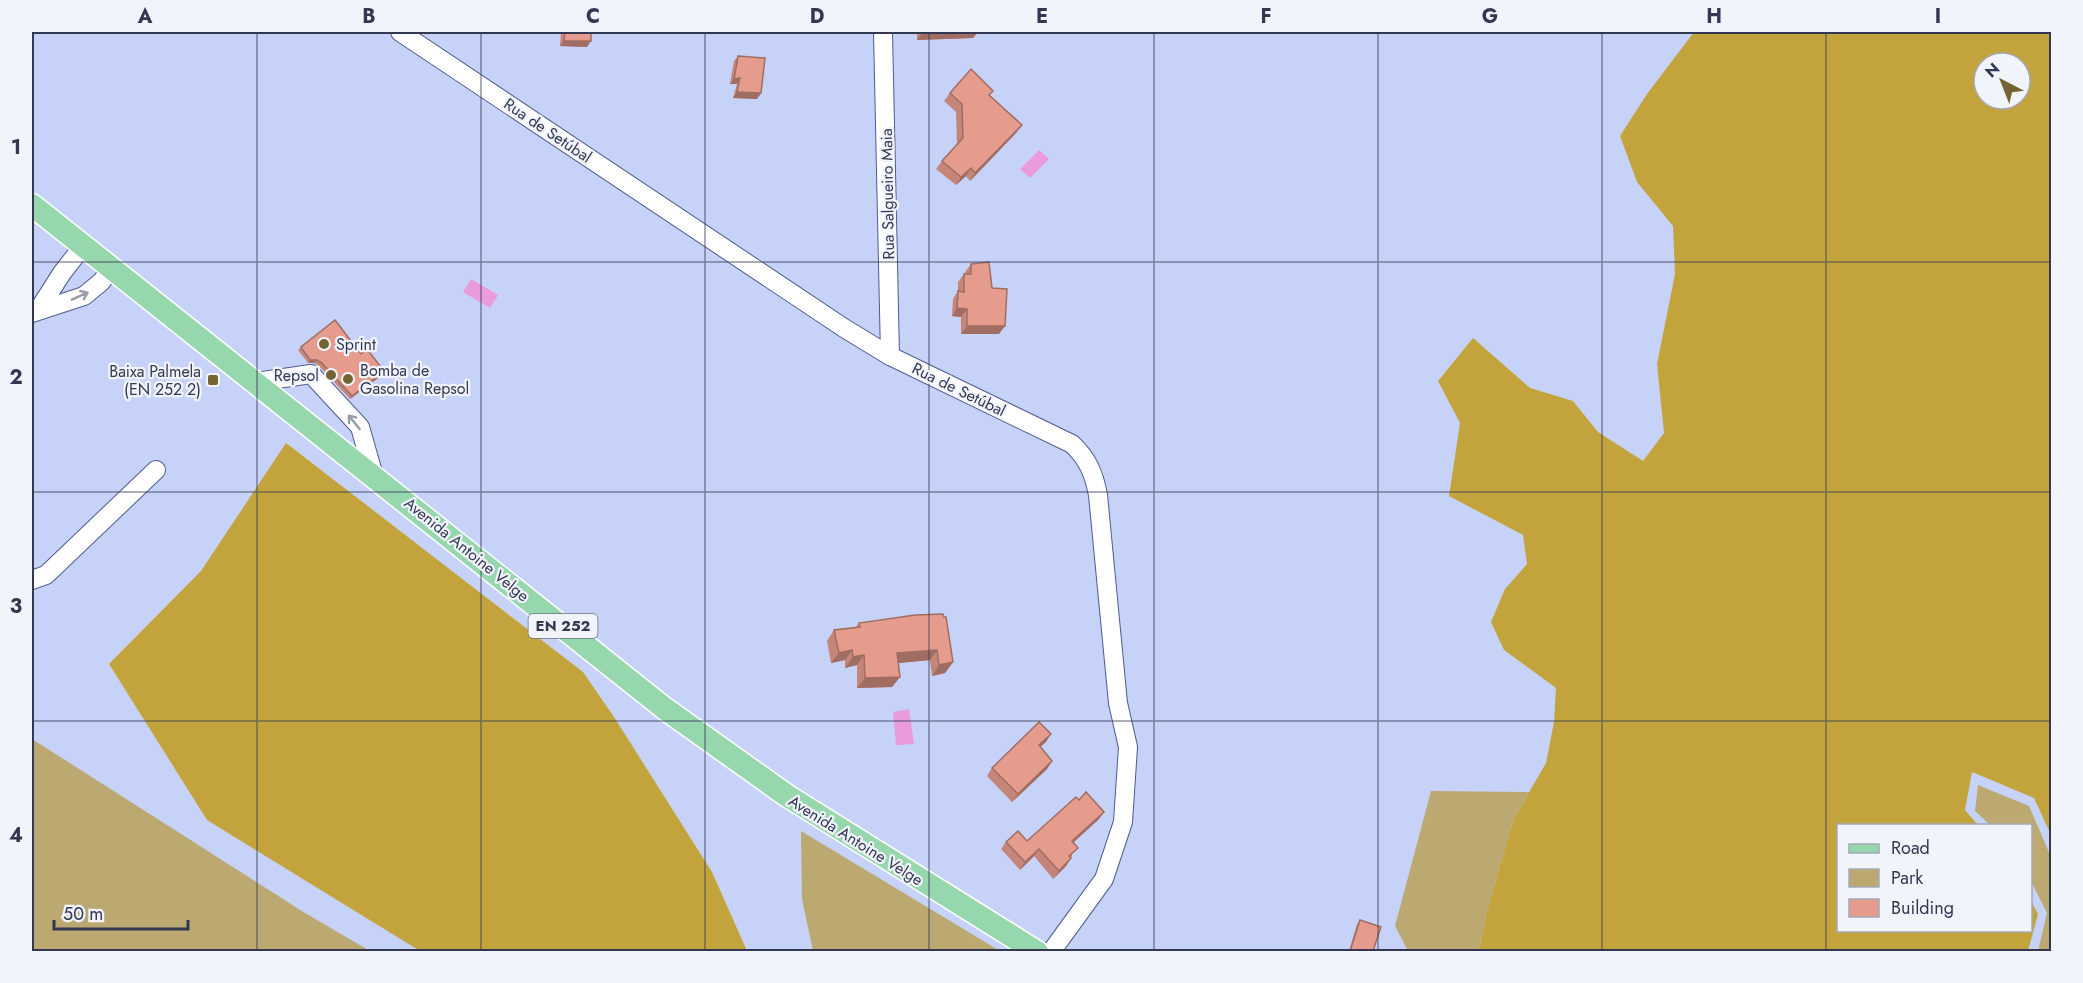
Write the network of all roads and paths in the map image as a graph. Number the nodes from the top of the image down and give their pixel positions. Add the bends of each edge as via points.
1 (400, 32) edge
2 (883, 32) edge
3 (32, 205) edge
4 (83, 246) junction
5 (112, 268) junction
6 (35, 311) edge
7 (890, 356) junction
8 (256, 382) junction
9 (156, 470) dead end
10 (374, 476) junction
11 (32, 580) edge
12 (1037, 951) edge
13 (1051, 951) edge

1 - 7 street, Rua de Setúbal
2 - 7 street, Rua Salgueiro Maia
3 - 4 main road, Avenida Antoine Velge / EN 252
4 - 5 main road, Avenida Antoine Velge / EN 252
4 - 6 street
6 -> 5 street via 84,296
5 - 8 main road, Avenida Antoine Velge / EN 252
7 - 13 street, Rua de Setúbal via 1071,444 1081,452 1094,477 1118,703 1128,747 1123,822 1104,879
8 - 10 main road, Avenida Antoine Velge / EN 252
10 -> 8 street via 360,427 310,374
9 - 11 street via 46,575
10 - 12 main road, Avenida Antoine Velge / EN 252 via 664,708 777,789

